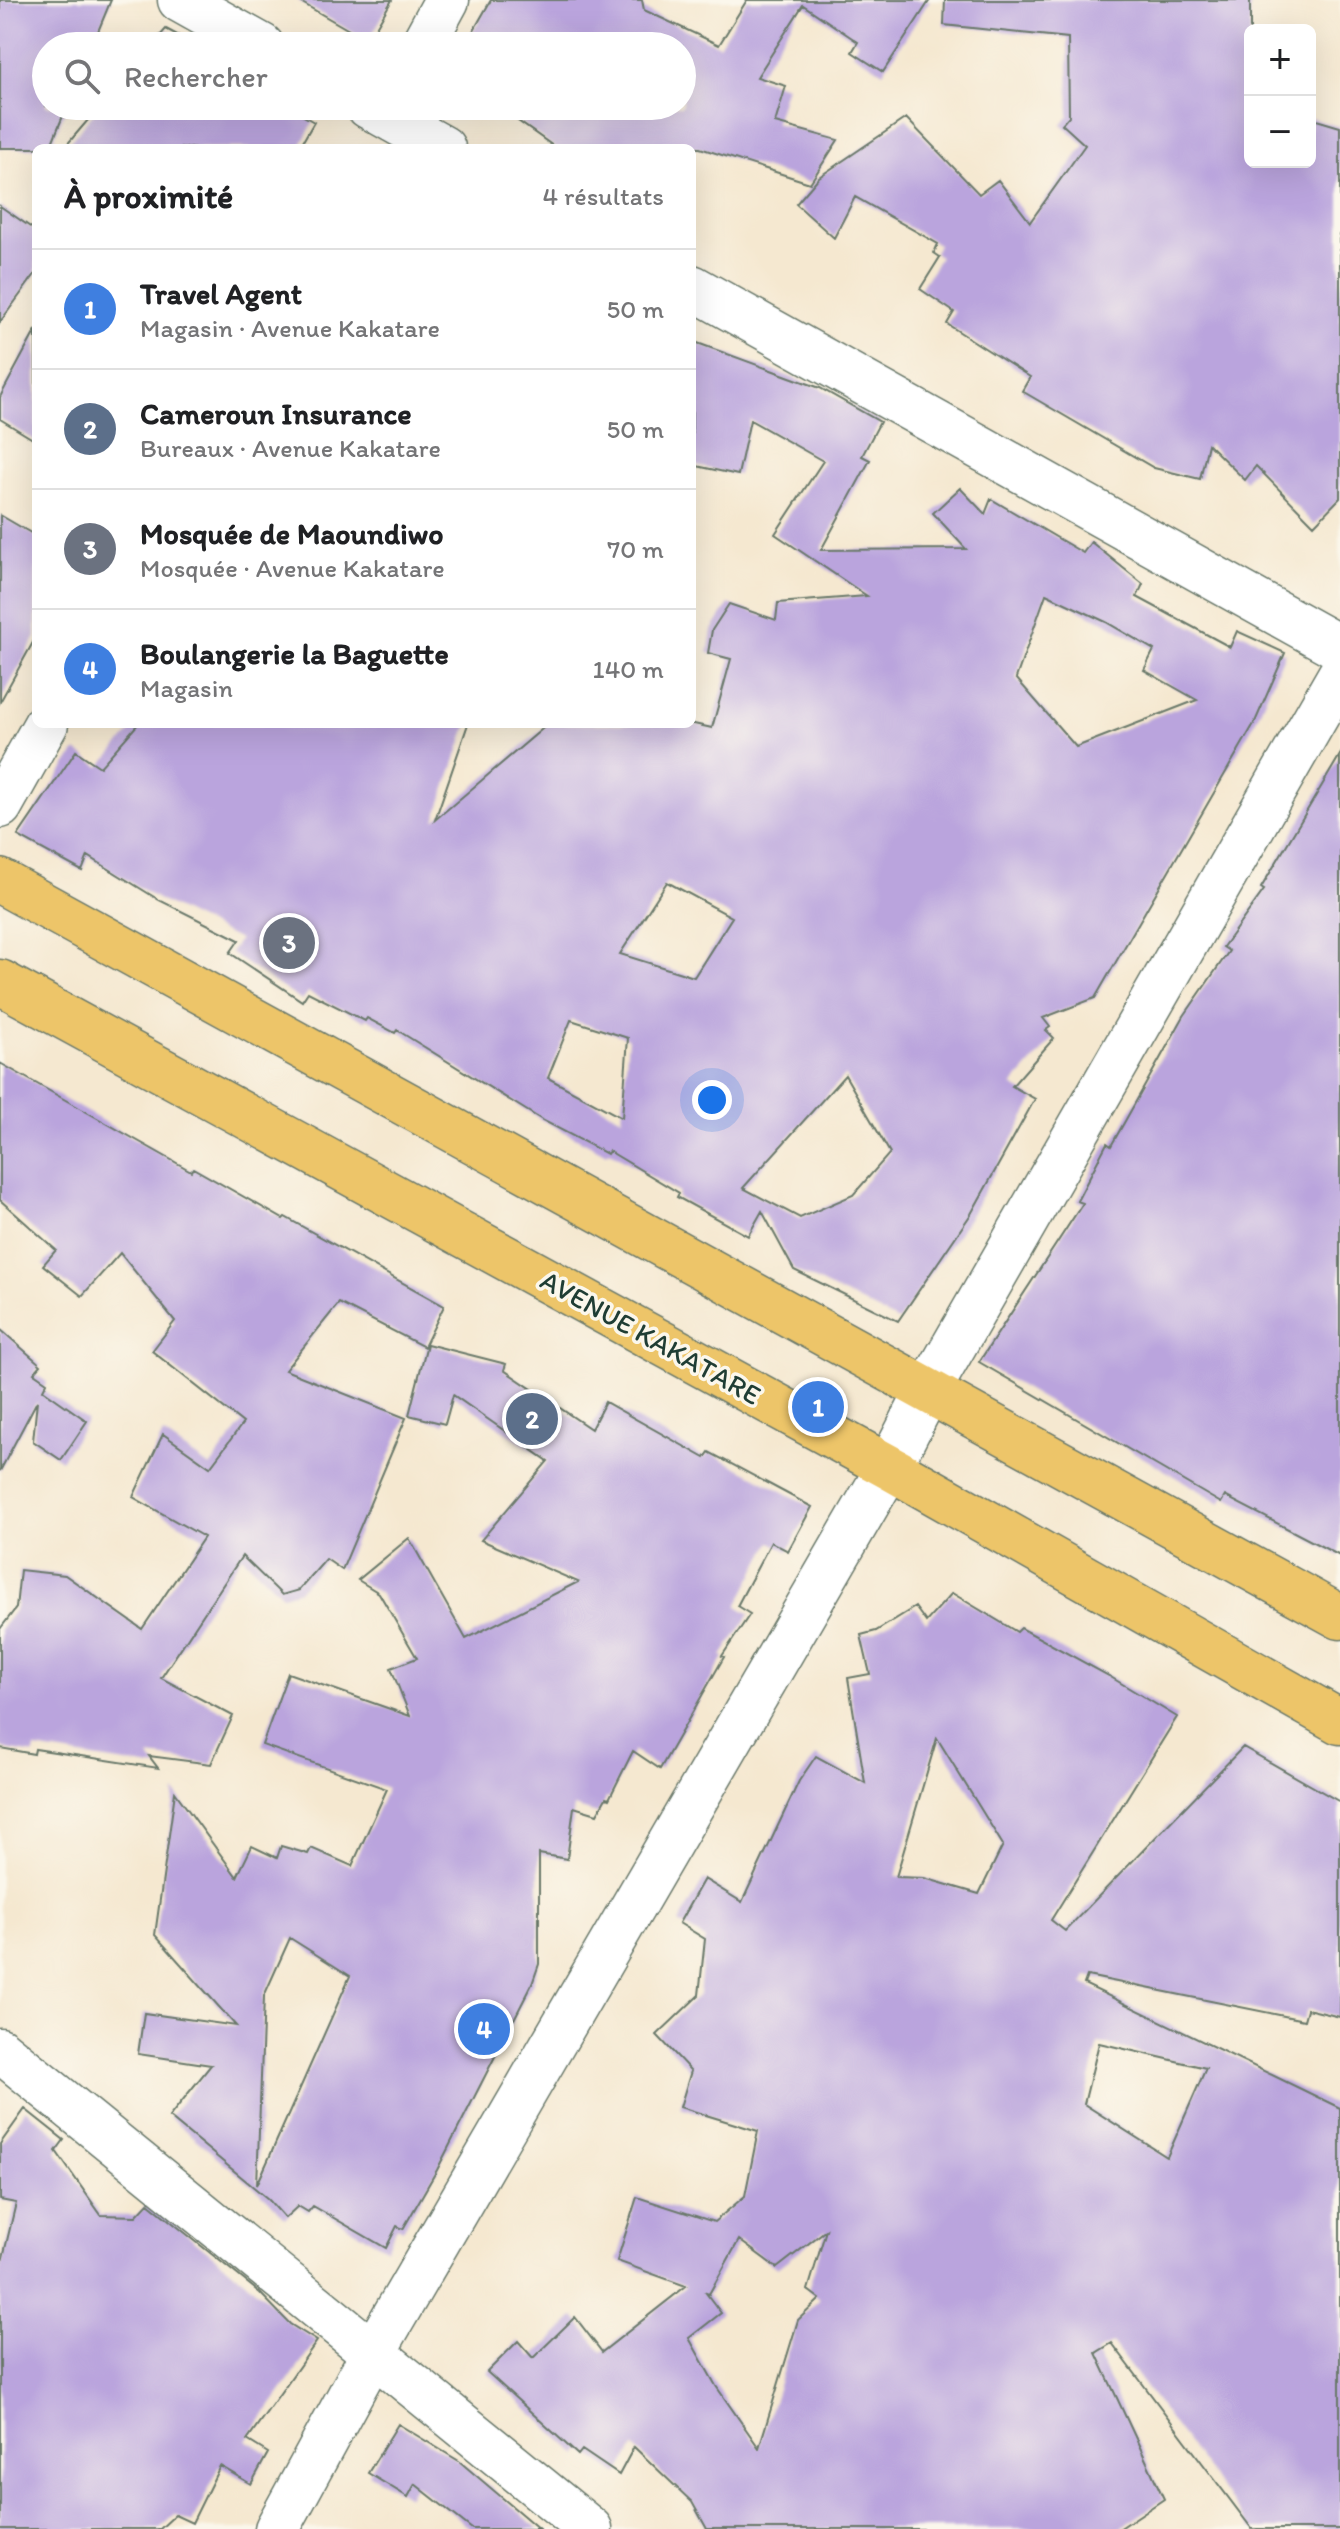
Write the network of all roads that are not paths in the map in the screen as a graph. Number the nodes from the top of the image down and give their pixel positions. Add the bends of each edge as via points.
1 (180, 0) edge
2 (447, 0) edge
3 (237, 32) edge
4 (430, 32) edge
5 (379, 120) edge
6 (434, 144) edge
7 (696, 289) edge
8 (1340, 648) edge
9 (1340, 675) edge
10 (44, 728) edge
11 (0, 806) edge
12 (0, 881) edge
13 (0, 982) edge
14 (928, 1391) junction
15 (889, 1467) junction
16 (1340, 1617) edge
17 (1340, 1722) edge
18 (0, 2050) edge
19 (374, 2351) junction
20 (277, 2529) edge
21 (590, 2529) edge

1 - 3 street
2 - 4 street
5 - 6 street
7 - 8 street
9 - 14 street
10 - 11 street
12 - 14 main road
13 - 15 main road, AVENUE KAKATARE
14 - 15 street
14 - 16 main road
15 - 17 main road, AVENUE KAKATARE
15 - 19 street
18 - 19 street
19 - 20 street
19 - 21 street

